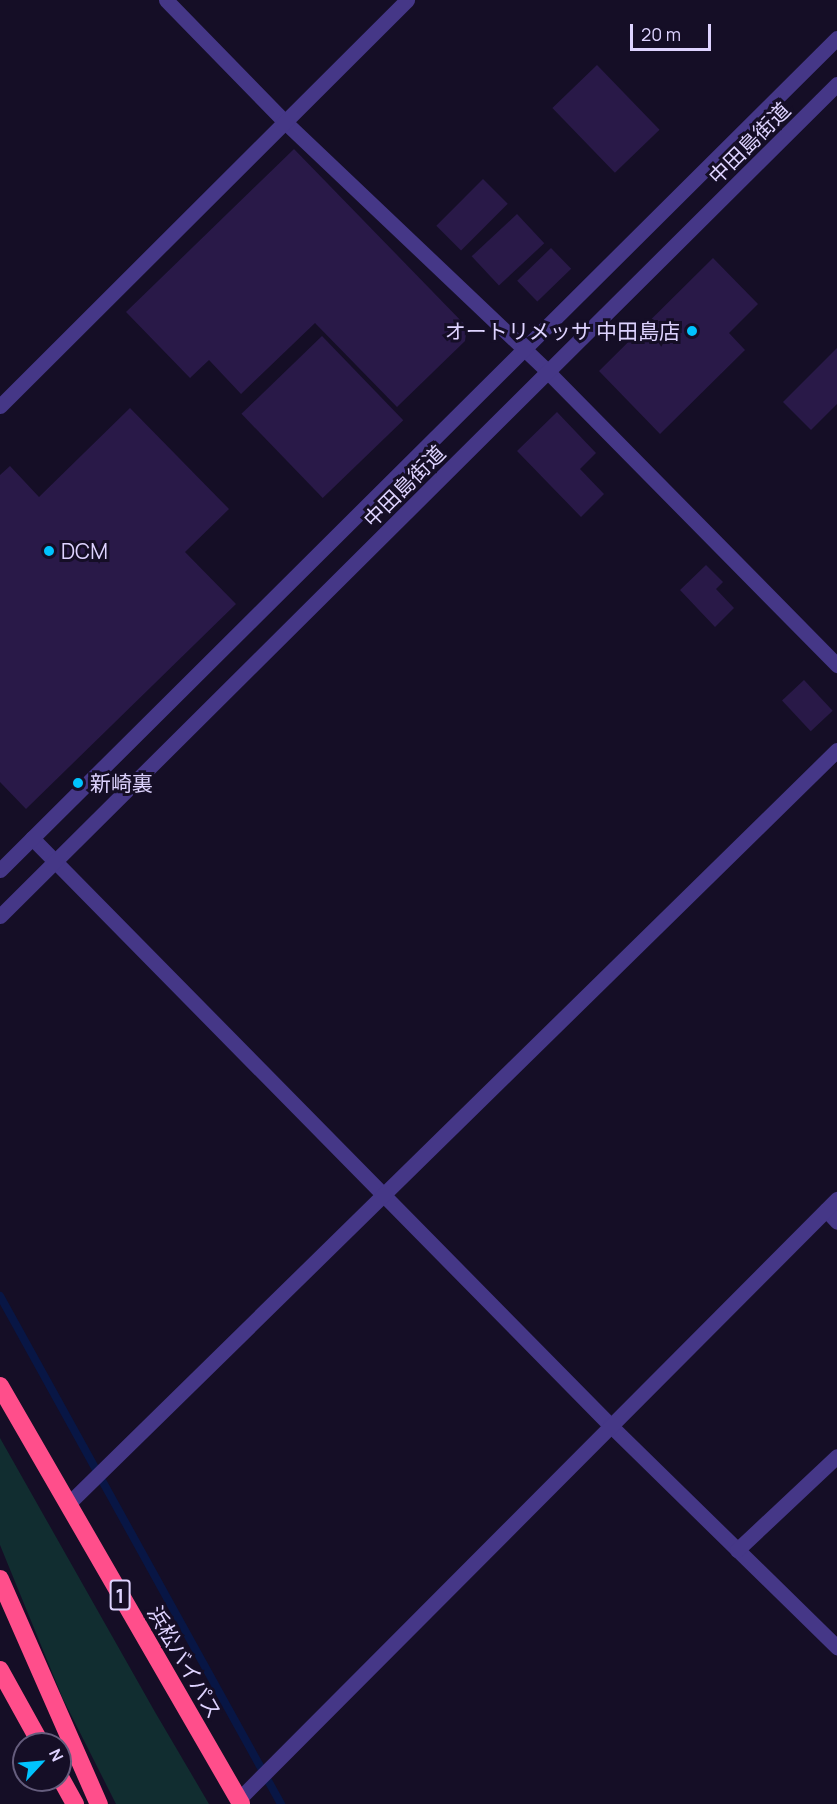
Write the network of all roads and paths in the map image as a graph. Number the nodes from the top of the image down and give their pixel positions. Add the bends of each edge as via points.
1 (166, 0) edge
2 (407, 0) edge
3 (837, 38) edge
4 (837, 84) edge
5 (285, 122) junction
6 (525, 350) junction
7 (548, 372) junction
8 (0, 406) edge
9 (837, 665) edge
10 (837, 750) edge
11 (32, 838) junction
12 (55, 861) junction
13 (0, 870) edge
14 (0, 916) edge
15 (385, 1195) junction
16 (831, 1205) edge
17 (837, 1222) edge
18 (0, 1386) edge
19 (610, 1425) junction
20 (837, 1456) edge
21 (68, 1504) junction
22 (737, 1550) junction
23 (0, 1579) edge
24 (837, 1647) edge
25 (0, 1670) edge
26 (34, 1732) edge
27 (243, 1797) edge
28 (99, 1804) edge

1 - 5 street
2 - 5 street
3 - 6 street, 中田島街道
4 - 7 street, 中田島街道
5 - 6 street
5 - 8 street
6 - 7 street
6 - 11 street, 中田島街道
7 - 9 street
7 - 12 street, 中田島街道
10 - 15 street
11 - 12 street
11 - 13 street, 中田島街道
12 - 14 street, 中田島街道
12 - 15 street
15 - 19 street
15 - 21 street
16 - 17 street
16 - 19 street
18 - 21 highway, 浜松バイパス / 1
19 - 22 street
19 - 27 street
20 - 22 street
21 - 27 highway, 浜松バイパス / 1
22 - 24 street
23 - 28 highway
25 - 26 highway

